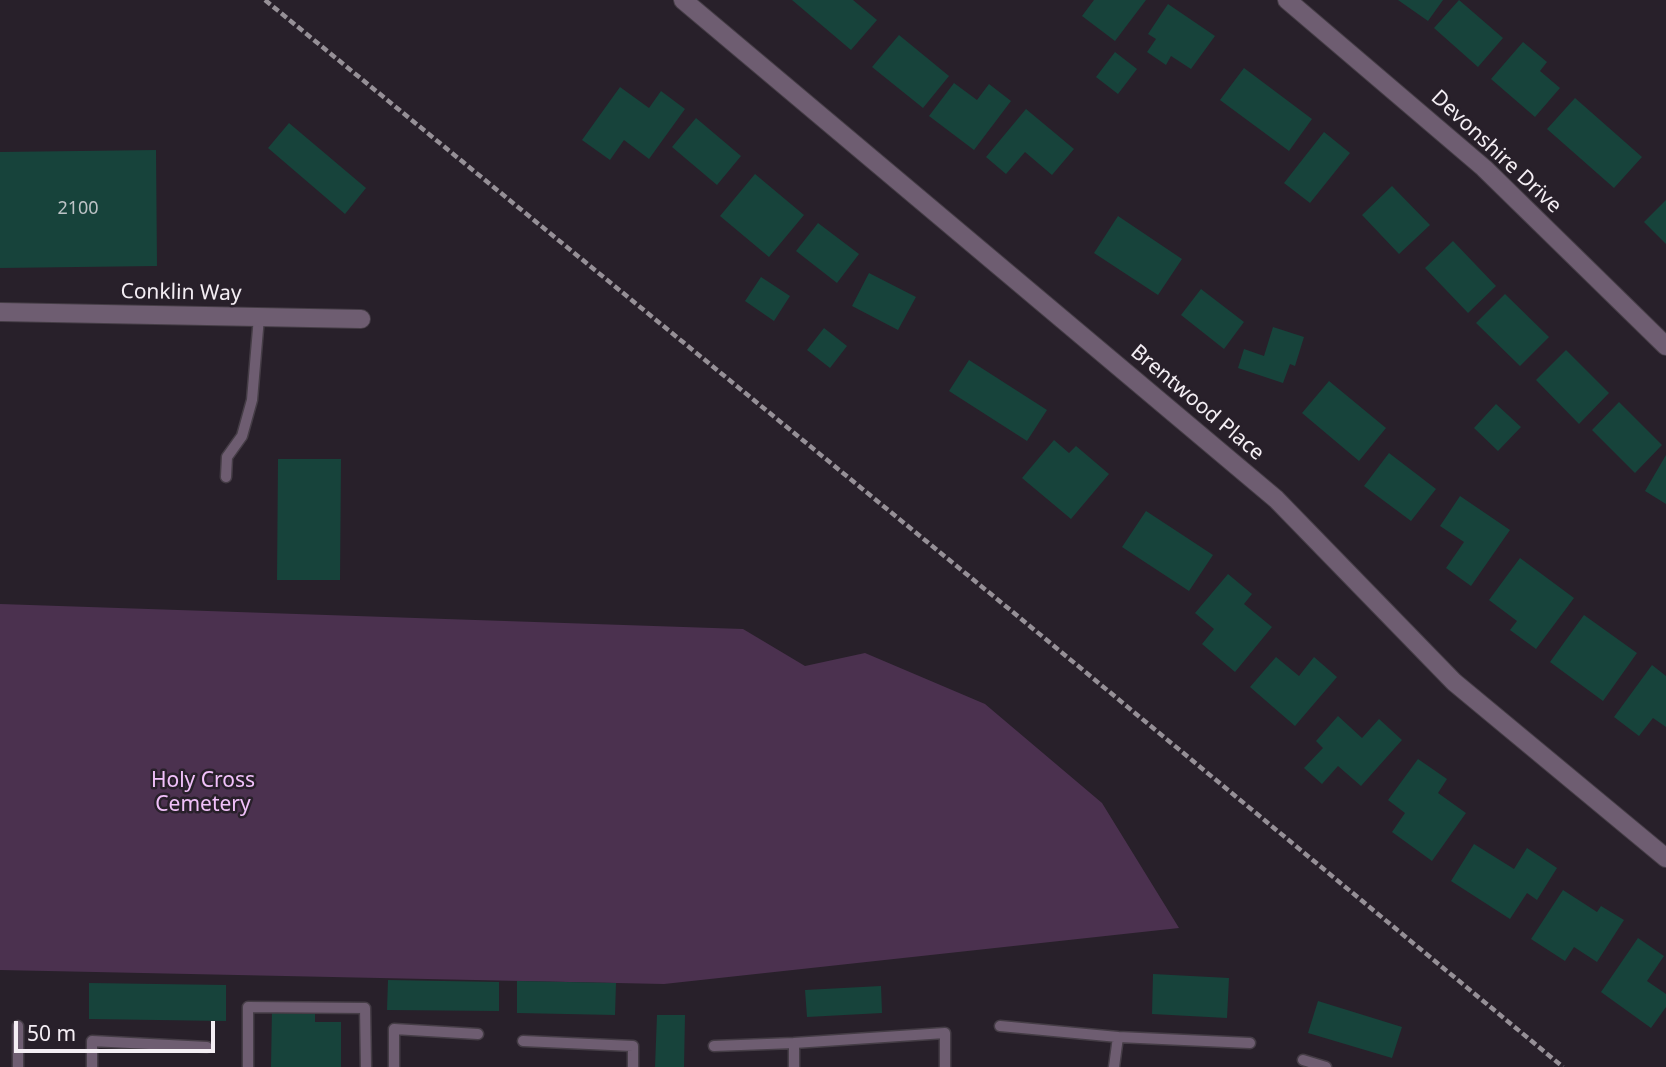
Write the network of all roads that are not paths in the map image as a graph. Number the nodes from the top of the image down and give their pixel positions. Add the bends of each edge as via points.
1 (683, 0) edge
2 (1287, 0) edge
3 (0, 312) edge
4 (259, 317) junction
5 (361, 319) dead end
6 (1666, 346) edge
7 (226, 477) dead end
8 (1666, 858) edge
9 (18, 1026) dead end
10 (1000, 1027) dead end
11 (478, 1034) dead end
12 (1118, 1037) junction
13 (523, 1041) dead end
14 (794, 1043) junction
15 (1250, 1043) dead end
16 (714, 1046) dead end
17 (207, 1047) dead end
18 (1303, 1060) dead end
19 (19, 1067) edge
20 (92, 1067) edge
21 (248, 1067) edge
22 (366, 1067) edge
23 (394, 1067) edge
24 (633, 1067) edge
25 (794, 1067) edge
26 (945, 1067) edge
27 (1114, 1067) edge
28 (1326, 1067) edge

1 - 8 street, Brentwood Place via 1276,499 1454,682
2 - 6 street, Devonshire Drive via 1484,168
3 - 4 street, Conklin Way
4 - 5 street, Conklin Way
4 - 7 lane via 252,400 242,436 228,457
9 - 19 lane
10 - 12 lane
11 - 23 lane via 394,1029
12 - 15 lane
12 - 27 lane
13 - 24 lane via 633,1046
14 - 16 lane
14 - 25 lane
14 - 26 lane via 945,1033
17 - 20 lane via 92,1041
18 - 28 lane
21 - 22 lane via 248,1007 261,1007 365,1008

